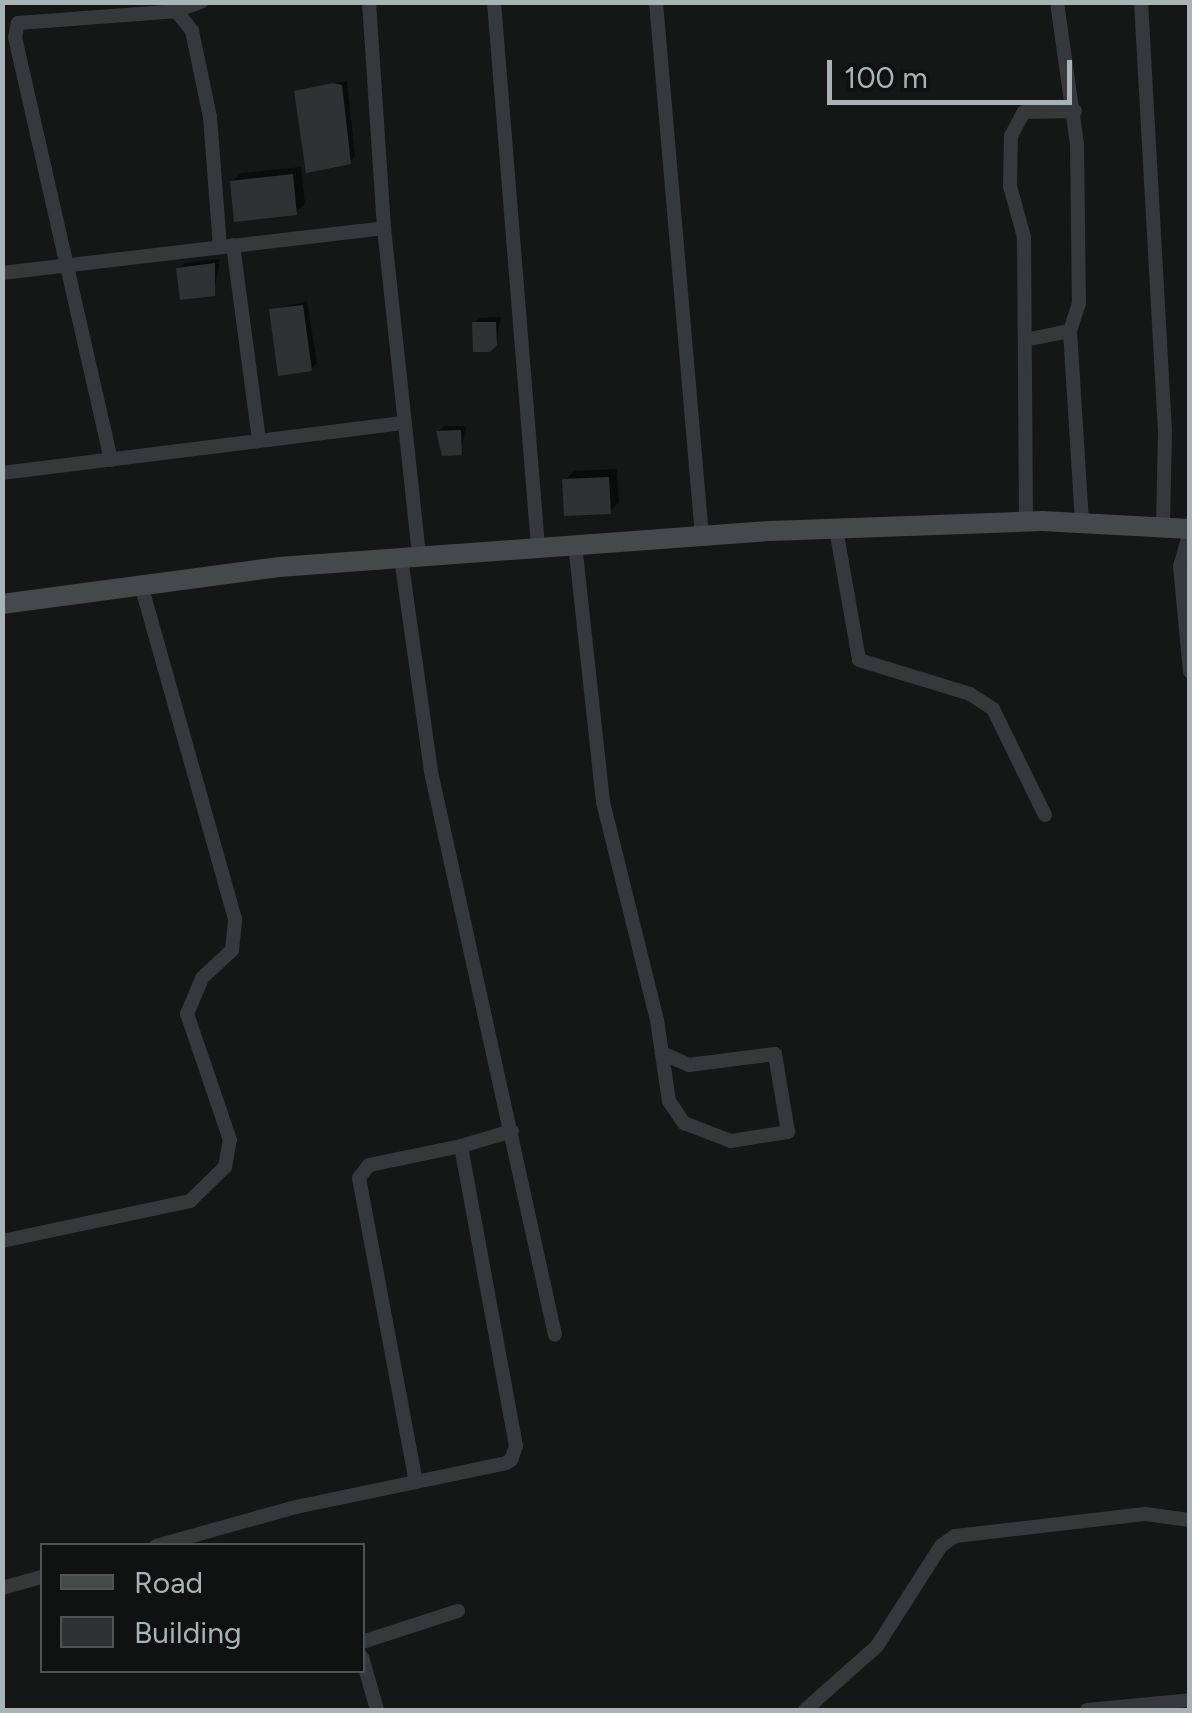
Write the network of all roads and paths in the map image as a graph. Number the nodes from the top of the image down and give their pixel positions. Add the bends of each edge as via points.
1 (200, 2) edge
2 (369, 2) edge
3 (494, 2) edge
4 (656, 2) edge
5 (1057, 2) edge
6 (1141, 2) edge
7 (176, 11) junction
8 (1075, 111) junction
9 (384, 228) junction
10 (227, 246) junction
11 (65, 263) junction
12 (2, 272) edge
13 (1070, 331) junction
14 (1024, 340) junction
15 (401, 423) junction
16 (259, 440) junction
17 (111, 460) junction
18 (2, 473) edge
19 (1082, 521) junction
20 (1026, 522) junction
21 (1163, 526) junction
22 (836, 529) junction
23 (1190, 530) edge
24 (702, 536) junction
25 (575, 544) junction
26 (538, 547) junction
27 (410, 557) junction
28 (141, 584) junction
29 (2, 604) edge
30 (1190, 672) edge
31 (1045, 816) dead end
32 (662, 1053) junction
33 (512, 1131) junction
34 (461, 1146) junction
35 (2, 1240) edge
36 (554, 1335) dead end
37 (416, 1482) junction
38 (1190, 1520) edge
39 (168, 1543) edge
40 (40, 1578) edge
41 (2, 1588) edge
42 (458, 1611) dead end
43 (365, 1641) edge
44 (365, 1669) edge
45 (1190, 1700) edge
46 (376, 1710) edge
47 (806, 1710) edge
48 (1087, 1710) edge

1 - 7 street
2 - 9 street
3 - 26 street
4 - 24 street
5 - 8 street
6 - 21 street via 1165,430
7 - 10 street via 192,31
7 - 11 street via 18,23 14,38
8 - 13 street via 1078,303
8 - 14 street via 1024,112 1011,136 1010,186 1024,237
9 - 10 street
9 - 15 street
10 - 11 street
10 - 16 street
11 - 12 street
11 - 17 street
13 - 14 street
13 - 19 street
14 - 20 street
15 - 16 street
15 - 27 street
16 - 17 street
17 - 18 street
19 - 20 main road
19 - 21 main road
20 - 22 main road
21 - 23 main road
22 - 24 main road
22 - 31 street via 859,660 970,694 993,709
23 - 30 street via 1180,566
24 - 25 main road
25 - 26 main road
25 - 32 street via 604,802
26 - 27 main road
27 - 28 main road
27 - 33 street via 431,772
28 - 29 main road
28 - 35 street via 236,920 232,950 202,978 188,1014 228,1121 228,1154 210,1186 167,1210
32 - 32 street via 689,1065 775,1054 788,1132 731,1141 684,1124 669,1101
33 - 34 street
33 - 36 street
34 - 37 street via 516,1446 506,1463
34 - 37 street via 368,1165 359,1178
37 - 39 street
38 - 47 street via 1144,1514 955,1536 877,1646
40 - 41 street
42 - 43 street
44 - 46 street
45 - 48 street

